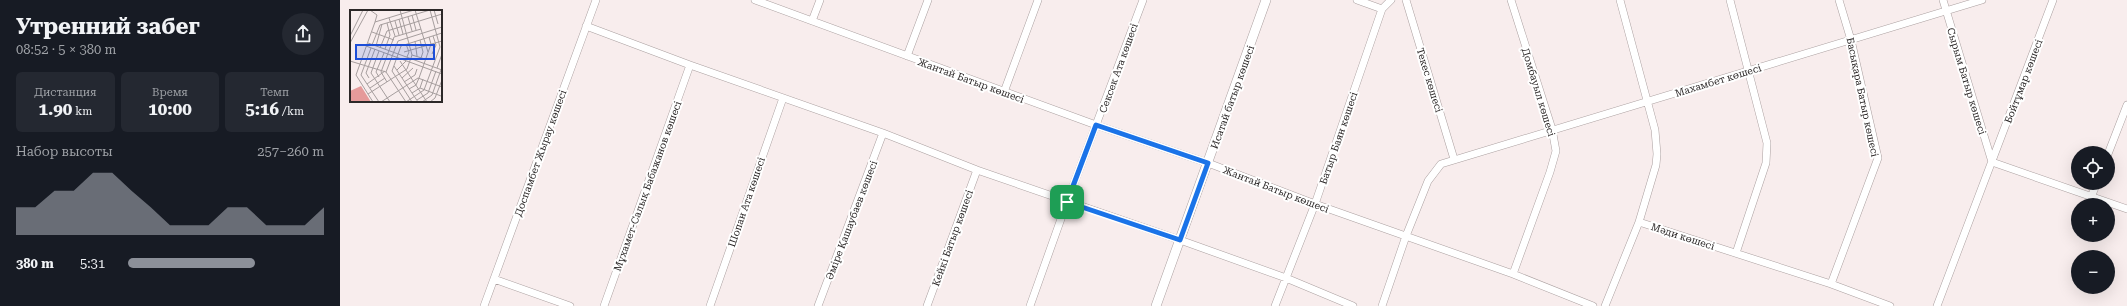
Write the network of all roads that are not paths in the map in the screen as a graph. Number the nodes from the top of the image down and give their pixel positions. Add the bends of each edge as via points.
1 (596, 0) edge
2 (755, 0) edge
3 (820, 0) edge
4 (928, 0) edge
5 (1038, 0) edge
6 (1144, 0) edge
7 (1266, 0) edge
8 (1357, 0) edge
9 (1391, 0) edge
10 (1406, 0) edge
11 (1511, 0) edge
12 (1620, 0) edge
13 (1730, 0) edge
14 (1839, 0) edge
15 (1943, 0) edge
16 (1982, 0) edge
17 (2053, 0) edge
18 (1382, 9) junction
19 (1946, 11) junction
20 (812, 21) junction
21 (586, 26) junction
22 (1851, 40) junction
23 (907, 56) junction
24 (690, 65) junction
25 (1747, 71) junction
26 (1004, 92) junction
27 (783, 98) junction
28 (1647, 102) junction
29 (2127, 105) edge
30 (1096, 125) junction
31 (1552, 130) junction
32 (883, 133) junction
33 (2111, 146) edge
34 (1454, 159) junction
35 (1992, 162) junction
36 (1208, 163) junction
37 (977, 170) junction
38 (2094, 190) edge
39 (2091, 197) junction
40 (1067, 202) junction
41 (1315, 204) junction
42 (2127, 209) edge
43 (1639, 222) junction
44 (1406, 236) junction
45 (1180, 240) junction
46 (1736, 253) junction
47 (1513, 274) junction
48 (1286, 278) junction
49 (494, 279) junction
50 (1831, 284) junction
51 (484, 306) edge
52 (570, 306) edge
53 (604, 306) edge
54 (710, 306) edge
55 (818, 306) edge
56 (927, 306) edge
57 (1030, 306) edge
58 (1156, 306) edge
59 (1275, 306) edge
60 (1353, 306) edge
61 (1382, 306) edge
62 (1593, 306) edge
63 (1605, 306) edge
64 (1890, 306) edge
65 (1937, 306) edge

1 - 21 street, Доспамбет Жырау көшесі
2 - 20 street, Жантай Батыр көшесі
3 - 20 street
4 - 23 street
5 - 26 street
6 - 30 street, Сексек Ата көшесі
7 - 36 street, Исатай батыр көшесі
8 - 18 street
9 - 18 street, Батыр Баян көшесі
10 - 34 street, Текес көшесі
11 - 31 street, Домбауыл көшесі
12 - 28 street, Мәди көшесі
13 - 25 street
14 - 22 street, Басықара Батыр көшесі
15 - 19 street, Сырым Батыр көшесі
16 - 19 street, Махамбет көшесі
17 - 35 street, Бойтұмар көшесі
18 - 41 street, Батыр Баян көшесі
19 - 22 street, Махамбет көшесі
19 - 35 street, Сырым Батыр көшесі
20 - 23 street, Жантай Батыр көшесі
21 - 24 street
21 - 49 street, Доспамбет Жырау көшесі
22 - 25 street, Махамбет көшесі
22 - 50 street, Басықара Батыр көшесі via 1878,158
23 - 26 street, Жантай Батыр көшесі
24 - 27 street
24 - 53 street, Мұхамет-Салық Бабажанов көшесі
25 - 28 street, Махамбет көшесі
25 - 46 street via 1764,127 1767,143 1766,163
26 - 30 street, Жантай Батыр көшесі
27 - 32 street
27 - 54 street, Шопан Ата көшесі
28 - 31 street, Махамбет көшесі
28 - 43 street, Мәди көшесі via 1655,130 1657,154 1656,166
29 - 33 street
30 - 36 street, Жантай Батыр көшесі
30 - 40 street, Сексек Ата көшесі
31 - 34 street, Махамбет көшесі
31 - 47 street, Домбауыл көшесі via 1556,151
32 - 37 street
32 - 55 street, Әміре Қашаубаев көшесі
34 - 44 street, Махамбет көшесі via 1441,164 1428,181
35 - 39 street
35 - 65 street, Бойтұмар көшесі
36 - 41 street, Жантай Батыр көшесі
36 - 45 street, Исатай батыр көшесі
37 - 40 street
37 - 56 street, Кейкі Батыр көшесі
38 - 39 street
39 - 42 street
40 - 45 street
40 - 57 street, Сексек Ата көшесі
41 - 44 street, Жантай Батыр көшесі
41 - 48 street, Батыр Баян көшесі
43 - 46 street, Мәди көшесі
43 - 63 street
44 - 47 street, Жантай Батыр көшесі
44 - 61 street, Махамбет көшесі
45 - 48 street
45 - 58 street, Исатай батыр көшесі
46 - 50 street, Мәди көшесі
47 - 62 street, Жантай Батыр көшесі
48 - 59 street, Батыр Баян көшесі
48 - 60 street
49 - 51 street, Доспамбет Жырау көшесі
49 - 52 street
50 - 64 street, Мәди көшесі

